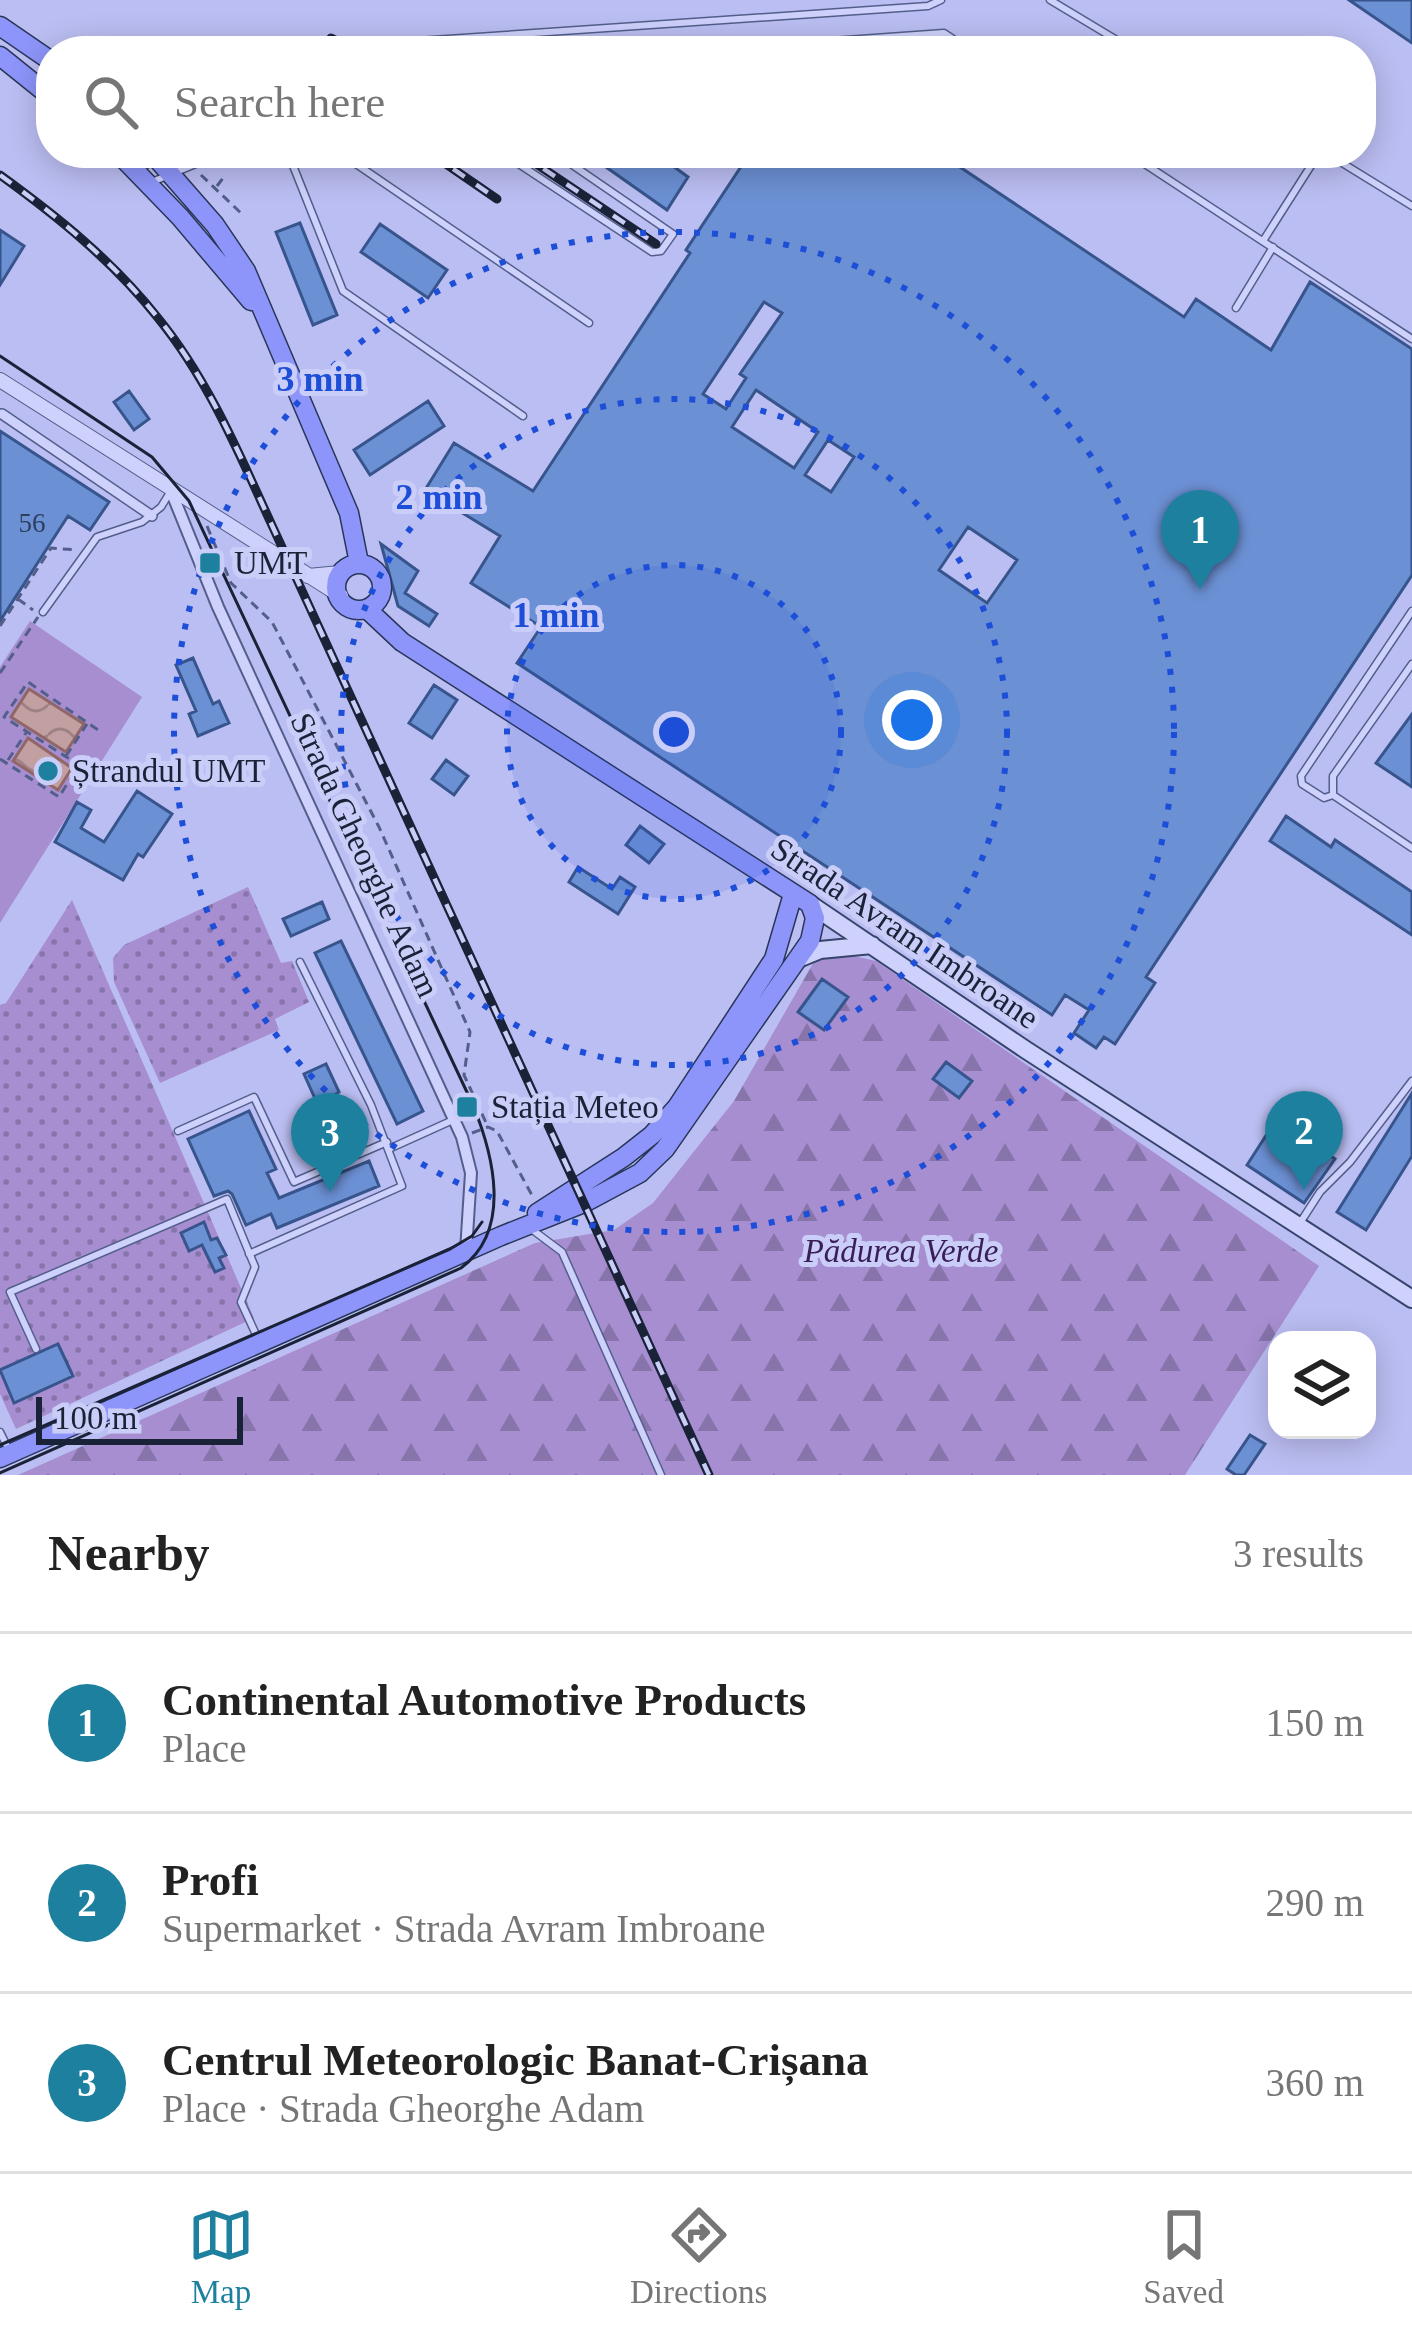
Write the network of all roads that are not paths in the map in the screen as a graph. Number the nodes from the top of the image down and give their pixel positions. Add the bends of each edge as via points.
1 (940, 0) edge
2 (1049, 0) edge
3 (0, 26) edge
4 (491, 36) edge
5 (909, 36) edge
6 (948, 36) edge
7 (1110, 36) edge
8 (36, 51) edge
9 (0, 56) edge
10 (36, 86) edge
11 (134, 168) edge
12 (156, 168) edge
13 (156, 168) edge
14 (173, 168) edge
15 (294, 168) edge
16 (362, 168) edge
17 (525, 168) edge
18 (577, 168) edge
19 (1151, 168) edge
20 (1312, 168) edge
21 (1347, 168) edge
22 (142, 176) junction
23 (1412, 206) edge
24 (1263, 241) junction
25 (1273, 247) junction
26 (1236, 308) dead end
27 (266, 320) junction
28 (589, 322) dead end
29 (1412, 339) edge
30 (0, 380) edge
31 (2, 414) edge
32 (524, 416) dead end
33 (171, 491) junction
34 (152, 516) junction
35 (359, 563) junction
36 (340, 573) junction
37 (308, 576) junction
38 (341, 596) junction
39 (369, 611) junction
40 (1412, 611) edge
41 (41, 613) road end
42 (1412, 664) edge
43 (1334, 794) junction
44 (1412, 848) edge
45 (801, 899) junction
46 (873, 945) junction
47 (798, 959) junction
48 (300, 962) dead end
49 (1412, 1081) edge
50 (453, 1120) junction
51 (178, 1131) dead end
52 (388, 1146) junction
53 (534, 1218) junction
54 (1298, 1225) junction
55 (466, 1252) junction
56 (249, 1254) junction
57 (1412, 1299) edge
58 (260, 1343) junction
59 (35, 1349) dead end
60 (3, 1445) edge
61 (661, 1475) edge

1 - 4 lane
2 - 7 lane
3 - 8 main road
5 - 6 lane
9 - 10 main road
11 - 22 main road
12 - 22 lane
13 - 22 lane
14 - 27 main road via 246,271
15 - 32 lane via 344,291
16 - 28 lane
17 - 18 lane via 652,252 661,250 673,234
19 - 24 lane
20 - 24 lane
21 - 23 lane
22 - 27 main road
24 - 25 lane
25 - 26 lane
25 - 29 lane
27 - 35 main road via 349,513
30 - 33 street
31 - 34 street
33 - 34 lane
33 - 37 street
33 - 50 street, Strada Gheorghe Adam
34 - 41 lane via 97,536
35 - 36 main road
35 - 39 main road via 380,581
36 - 37 street
36 - 38 main road
37 - 38 street
38 - 39 main road via 355,612
39 - 45 main road, Strada Avram Imbroane via 402,642
40 - 43 lane via 1301,776 1324,798
42 - 43 lane via 1333,776
43 - 44 lane
45 - 46 main road, Strada Avram Imbroane
45 - 47 main road via 815,919
45 - 53 main road via 774,959 677,1107 652,1135
46 - 47 main road
46 - 54 main road, Strada Avram Imbroane
47 - 53 main road via 665,1150 584,1204
48 - 52 lane
49 - 54 lane
50 - 52 lane
50 - 55 street, Strada Gheorghe Adam via 471,1173
51 - 52 lane via 254,1097 293,1182
52 - 56 lane via 400,1188
53 - 55 main road
53 - 61 lane via 562,1252
54 - 57 main road, Strada Avram Imbroane
55 - 58 main road
56 - 58 lane via 255,1268 242,1302
56 - 59 lane via 227,1199 10,1292
58 - 60 main road

